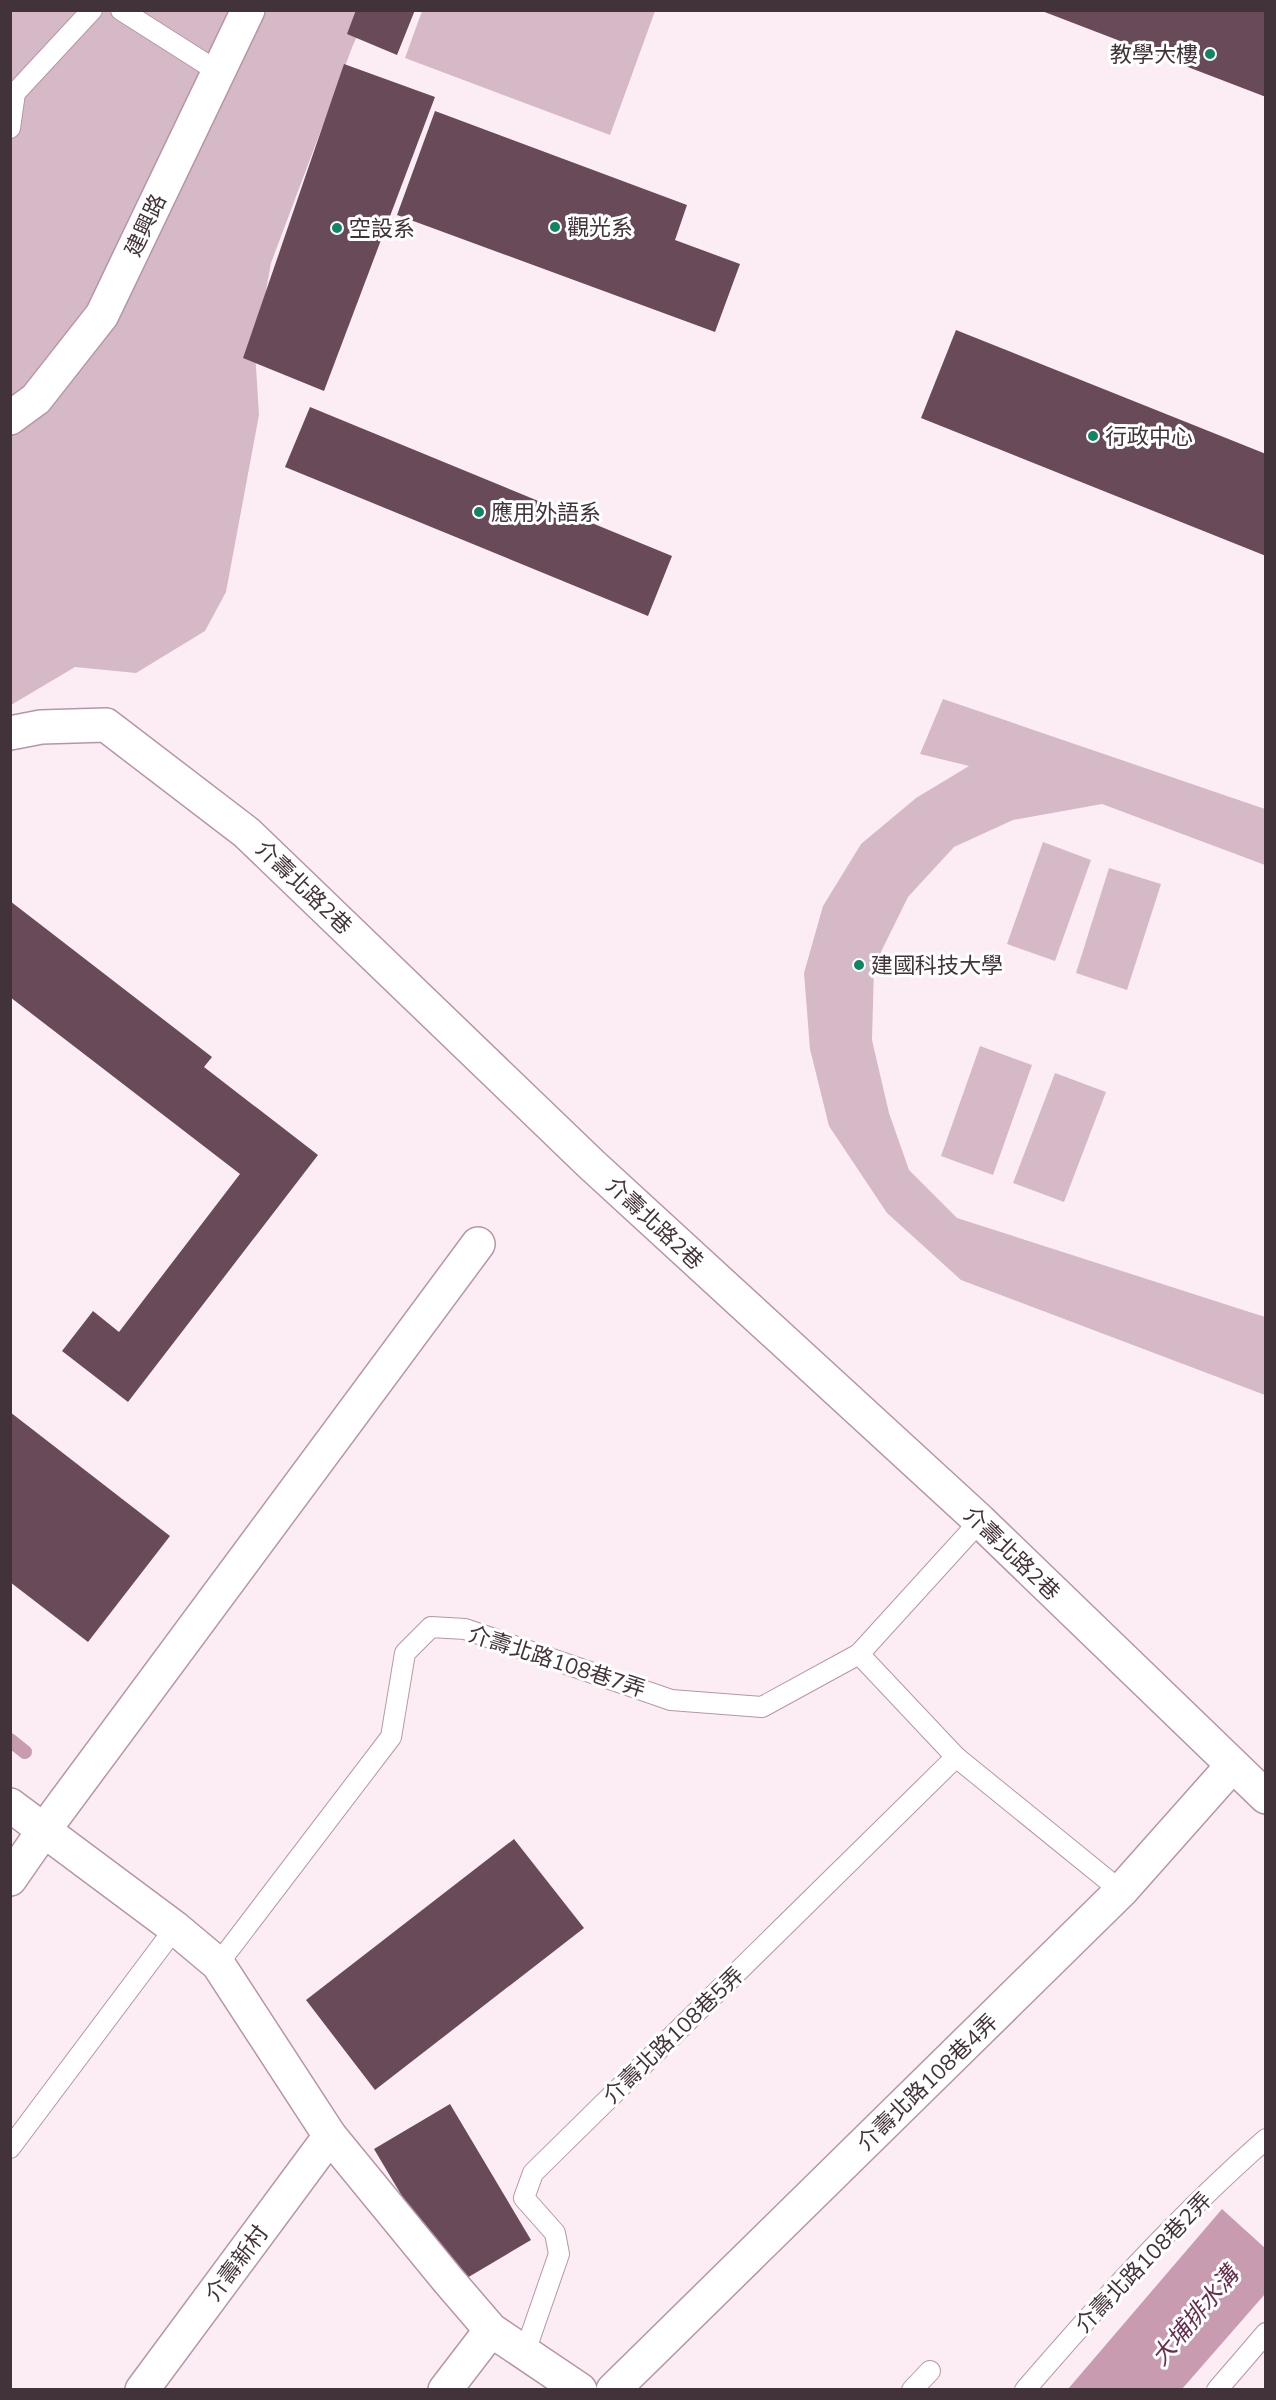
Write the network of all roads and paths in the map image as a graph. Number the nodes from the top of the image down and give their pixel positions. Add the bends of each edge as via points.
1 (92, 10) edge
2 (121, 10) edge
3 (248, 10) edge
4 (218, 71) junction
5 (10, 128) edge
6 (10, 418) edge
7 (10, 733) edge
8 (478, 1244) dead end
9 (980, 1521) junction
10 (859, 1654) junction
11 (956, 1757) junction
12 (1232, 1766) junction
13 (1266, 1797) edge
14 (10, 1805) edge
15 (44, 1830) junction
16 (10, 1879) edge
17 (1121, 1891) junction
18 (175, 1928) junction
19 (218, 1964) junction
20 (330, 2136) junction
21 (1266, 2139) edge
22 (10, 2148) edge
23 (491, 2330) junction
24 (1266, 2333) edge
25 (525, 2352) junction
26 (930, 2371) dead end
27 (142, 2390) edge
28 (445, 2390) edge
29 (580, 2390) edge
30 (613, 2390) edge
31 (912, 2390) edge
32 (1025, 2390) edge
33 (1217, 2390) edge

1 - 5 lane via 15,93
2 - 4 lane
3 - 4 street, 建興路
4 - 6 street, 建興路 via 102,315 36,399
7 - 9 street, 介壽北路2巷 via 106,725 248,833 591,1164
8 - 15 street
9 - 10 lane, 介壽北路108巷7弄
9 - 12 street, 介壽北路2巷
10 - 11 lane
10 - 19 lane, 介壽北路108巷7弄 via 762,1707 671,1700 465,1629 431,1627 405,1653 391,1737
11 - 17 lane
11 - 25 lane, 介壽北路108巷5弄 via 533,2173 524,2198 555,2232 559,2254
12 - 13 street, 介壽北路2巷
12 - 17 street, 介壽北路108巷4弄
14 - 15 street
15 - 16 street
15 - 18 street
17 - 30 street, 介壽北路108巷4弄
18 - 19 street
18 - 22 lane
19 - 20 street
20 - 23 street
20 - 27 street, 介壽新村
21 - 32 lane, 介壽北路108巷2弄 via 1114,2288
23 - 25 street
23 - 28 street
24 - 33 lane
25 - 29 street
26 - 31 lane

